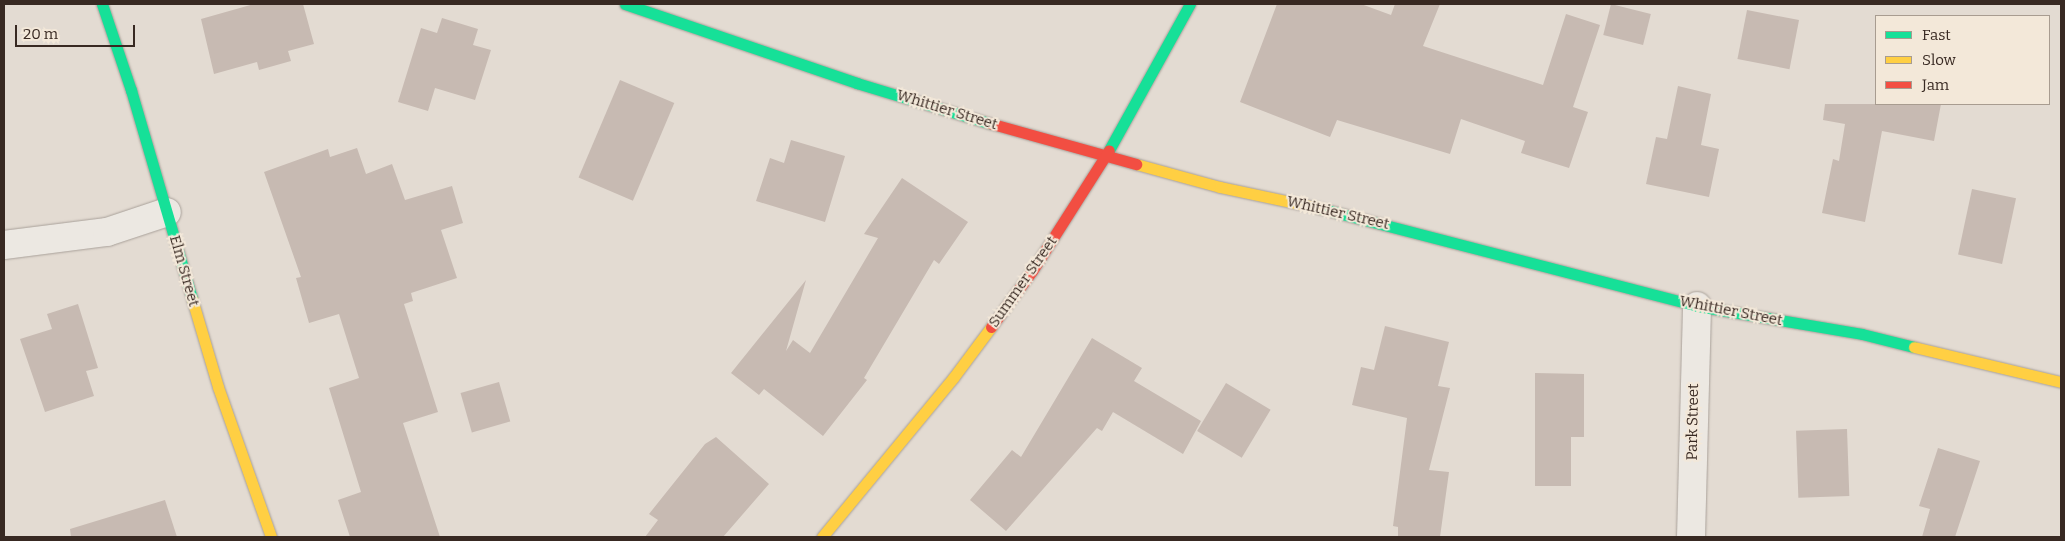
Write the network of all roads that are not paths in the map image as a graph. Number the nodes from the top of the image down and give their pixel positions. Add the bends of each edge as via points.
1 (102, 4) edge
2 (625, 4) edge
3 (1190, 4) edge
4 (1106, 156) junction
5 (167, 212) junction
6 (4, 245) edge
7 (1697, 306) junction
8 (2061, 382) edge
9 (271, 537) edge
10 (822, 537) edge
11 (1691, 537) edge

1 - 5 street, Elm Street
2 - 4 street, Whittier Street via 857,83
3 - 4 street, Summer Street
4 - 7 street, Whittier Street via 1220,187 1356,216
4 - 10 street, Summer Street via 1032,271 953,378
5 - 6 street via 107,232
5 - 9 street, Elm Street via 218,387
7 - 8 street, Whittier Street via 1862,334
7 - 11 street, Park Street

